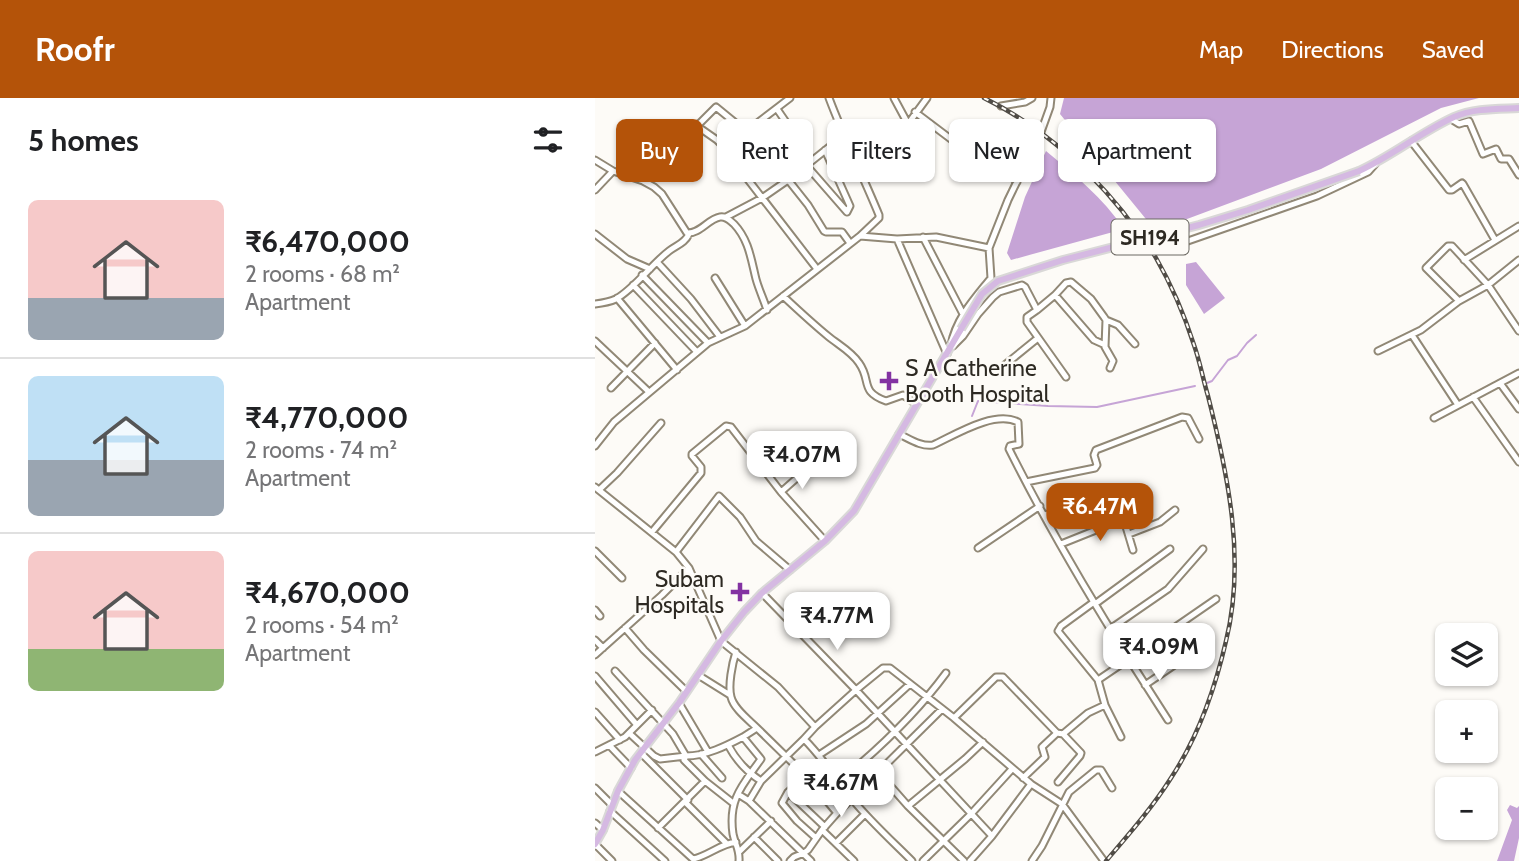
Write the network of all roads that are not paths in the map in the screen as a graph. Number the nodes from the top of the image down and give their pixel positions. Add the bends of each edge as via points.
1 (788, 98) edge
2 (829, 98) edge
3 (894, 98) edge
4 (927, 98) edge
5 (1033, 98) edge
6 (1051, 98) edge
7 (1001, 106) dead end
8 (1519, 108) edge
9 (777, 109) junction
10 (915, 113) junction
11 (731, 119) edge
12 (763, 119) edge
13 (784, 119) edge
14 (837, 119) edge
15 (905, 119) edge
16 (911, 119) edge
17 (1451, 119) junction
18 (1044, 124) edge
19 (949, 138) edge
20 (717, 140) edge
21 (1411, 141) junction
22 (825, 150) joint
23 (813, 159) edge
24 (595, 160) edge
25 (1376, 163) junction
26 (613, 171) junction
27 (813, 172) edge
28 (1519, 176) edge
29 (750, 182) edge
30 (785, 182) edge
31 (790, 182) edge
32 (865, 182) edge
33 (1017, 182) edge
34 (595, 190) edge
35 (762, 198) junction
36 (726, 217) junction
37 (1519, 226) edge
38 (595, 234) edge
39 (689, 234) junction
40 (860, 236) junction
41 (923, 237) junction
42 (897, 239) junction
43 (1495, 240) junction
44 (1185, 242) dead end
45 (850, 243) junction
46 (989, 248) junction
47 (1464, 260) junction
48 (1519, 260) edge
49 (657, 262) junction
50 (650, 269) junction
51 (817, 269) junction
52 (642, 275) junction
53 (715, 278) dead end
54 (633, 285) junction
55 (1488, 285) junction
56 (1055, 295) junction
57 (783, 296) junction
58 (617, 298) junction
59 (1459, 302) junction
60 (595, 304) edge
61 (767, 310) junction
62 (1037, 310) junction
63 (963, 314) junction
64 (1106, 320) junction
65 (745, 326) junction
66 (1519, 331) edge
67 (1412, 335) junction
68 (720, 337) junction
69 (1038, 338) junction
70 (655, 343) junction
71 (708, 343) junction
72 (598, 344) edge
73 (1135, 344) dead end
74 (1105, 345) junction
75 (595, 351) edge
76 (949, 351) junction
77 (1378, 351) dead end
78 (697, 352) junction
79 (1000, 368) dead end
80 (1110, 368) dead end
81 (677, 370) junction
82 (625, 371) junction
83 (1519, 373) edge
84 (1066, 377) dead end
85 (1500, 383) junction
86 (611, 387) dead end
87 (649, 392) junction
88 (1473, 397) junction
89 (916, 404) junction
90 (1458, 405) junction
91 (1519, 409) edge
92 (1434, 418) dead end
93 (661, 423) dead end
94 (899, 433) junction
95 (1199, 439) dead end
96 (595, 446) edge
97 (814, 452) dead end
98 (1519, 462) edge
99 (1026, 482) junction
100 (597, 489) edge
101 (781, 492) junction
102 (1141, 492) dead end
103 (1039, 506) junction
104 (1175, 510) dead end
105 (1045, 514) junction
106 (652, 532) junction
107 (1129, 534) junction
108 (825, 541) junction
109 (1061, 544) junction
110 (978, 548) dead end
111 (1170, 549) dead end
112 (1203, 549) dead end
113 (1133, 550) dead end
114 (595, 551) edge
115 (676, 552) junction
116 (689, 568) junction
117 (790, 570) junction
118 (622, 579) dead end
119 (762, 593) junction
120 (1216, 599) dead end
121 (1094, 603) junction
122 (595, 610) edge
123 (600, 616) dead end
124 (625, 628) junction
125 (1110, 629) junction
126 (595, 640) edge
127 (721, 641) junction
128 (603, 648) junction
129 (736, 652) junction
130 (1192, 653) dead end
131 (595, 655) edge
132 (1129, 660) junction
133 (615, 671) dead end
134 (946, 673) dead end
135 (698, 675) junction
136 (595, 676) edge
137 (1098, 680) junction
138 (909, 684) junction
139 (1145, 685) junction
140 (856, 690) junction
141 (686, 691) junction
142 (730, 695) junction
143 (927, 698) junction
144 (679, 703) junction
145 (1105, 705) junction
146 (942, 709) junction
147 (652, 710) junction
148 (595, 712) edge
149 (879, 714) junction
150 (954, 718) junction
151 (1168, 720) dead end
152 (664, 723) junction
153 (636, 725) junction
154 (815, 727) junction
155 (757, 728) junction
156 (895, 731) junction
157 (629, 733) junction
158 (1060, 734) junction
159 (743, 737) junction
160 (1121, 737) dead end
161 (804, 739) junction
162 (620, 740) junction
163 (983, 742) junction
164 (595, 743) edge
165 (907, 744) junction
166 (609, 745) junction
167 (728, 745) junction
168 (598, 750) edge
169 (643, 750) junction
170 (708, 752) junction
171 (701, 754) junction
172 (819, 755) junction
173 (686, 756) junction
174 (787, 757) junction
175 (860, 764) dead end
176 (631, 768) junction
177 (1012, 769) junction
178 (878, 772) junction
179 (750, 774) junction
180 (806, 776) junction
181 (722, 778) dead end
182 (1023, 778) junction
183 (940, 779) junction
184 (705, 781) junction
185 (761, 781) junction
186 (1058, 782) dead end
187 (1031, 784) junction
188 (595, 788) edge
189 (1112, 788) dead end
190 (618, 791) junction
191 (788, 792) junction
192 (737, 794) junction
193 (851, 798) junction
194 (686, 801) junction
195 (749, 801) junction
196 (733, 803) junction
197 (1062, 804) junction
198 (908, 806) junction
199 (611, 808) junction
200 (837, 813) junction
201 (865, 814) junction
202 (971, 814) junction
203 (771, 821) junction
204 (595, 822) edge
205 (659, 828) junction
206 (823, 828) junction
207 (603, 830) junction
208 (992, 836) junction
209 (754, 837) junction
210 (816, 838) junction
211 (943, 841) junction
212 (736, 842) junction
213 (836, 843) junction
214 (595, 844) edge
215 (726, 844) junction
216 (740, 851) junction
217 (804, 853) junction
218 (612, 861) edge
219 (665, 861) edge
220 (739, 861) edge
221 (778, 861) edge
222 (790, 861) edge
223 (811, 861) edge
224 (854, 861) edge
225 (912, 861) edge
226 (923, 861) edge
227 (964, 861) edge
228 (970, 861) edge
229 (1032, 861) edge
230 (1104, 861) edge

1 - 9 street
2 - 14 street
3 - 15 street
4 - 10 street
5 - 7 street
6 - 18 street
8 - 17 main road, SH194 via 1480,110
9 - 12 street
9 - 13 street
10 - 16 street
10 - 19 street
11 - 20 street via 716,107 697,126
17 - 21 main road, SH194
17 - 28 street via 1459,124 1469,121 1483,154 1496,149
21 - 25 main road, SH194
21 - 43 street via 1449,190 1464,184
22 - 23 street
22 - 27 street via 849,206 847,212
24 - 26 street
25 - 44 street via 1368,172 1317,196
25 - 76 main road, SH194, bridge via 1248,210 998,281 982,294
26 - 34 street
26 - 39 street via 654,187
29 - 35 street
30 - 35 street
31 - 45 street via 824,231 842,232
32 - 40 street via 879,218
33 - 46 street
35 - 36 street
35 - 51 street
36 - 39 street
36 - 61 street via 748,243
37 - 43 street
38 - 50 street via 627,259
39 - 49 street
40 - 42 street
40 - 45 street
41 - 42 street
41 - 46 street
41 - 63 street
42 - 76 street
43 - 47 street
45 - 51 street
46 - 63 street via 991,278
47 - 55 street
47 - 59 street via 1448,246 1426,268
48 - 55 street
49 - 50 street
49 - 68 street
50 - 52 street
51 - 57 street
52 - 54 street
52 - 71 street
53 - 65 street
54 - 58 street
54 - 78 street
55 - 59 street
55 - 66 street
56 - 62 street
56 - 64 street via 1071,282
56 - 74 street via 1094,340
57 - 61 street
57 - 89 street via 860,363 869,391 886,401 902,395
58 - 60 street
58 - 70 street
59 - 67 street
61 - 65 street
62 - 69 street via 1026,321
62 - 76 street via 1024,286 999,292
63 - 76 street
64 - 73 street
64 - 74 street
65 - 68 street
67 - 77 street
67 - 90 street
68 - 71 street
69 - 79 street
69 - 84 street
70 - 81 street
70 - 82 street
71 - 78 street
72 - 75 street
72 - 82 street
74 - 80 street via 1113,361
76 - 89 main road, SH194
78 - 81 street
81 - 87 street
82 - 86 street
82 - 87 street
83 - 85 street
85 - 88 street
85 - 91 street
87 - 96 street via 614,422
88 - 90 street
88 - 98 street
89 - 94 main road, SH194
90 - 92 street
93 - 100 street
94 - 99 street via 929,446 982,422 1016,420 1019,444 1009,449
94 - 108 main road, SH194 via 849,518
95 - 99 street via 1188,418 1182,416 1096,450 1095,468
97 - 101 street via 815,463
99 - 103 street
100 - 106 street
101 - 106 street via 726,426 692,454 701,473
101 - 108 street
102 - 105 street via 1125,499 1107,496
103 - 105 street
103 - 110 street
104 - 107 street via 1155,525
105 - 109 street
106 - 115 street
107 - 109 street via 1120,519
107 - 113 street
108 - 117 main road, SH194
109 - 121 street
111 - 121 street
112 - 125 street via 1168,589
114 - 118 street
115 - 116 street
115 - 117 street via 719,496 756,541
116 - 124 street
116 - 127 street
117 - 119 main road, SH194
119 - 127 main road, SH194
119 - 140 street
120 - 132 street
121 - 125 street
121 - 137 street via 1058,631
122 - 123 street
124 - 128 street
124 - 141 street
125 - 132 street
126 - 128 street
127 - 129 street
127 - 135 main road, SH194
128 - 131 street
129 - 142 street
129 - 154 street via 778,687
130 - 139 street
132 - 137 street
132 - 139 street
133 - 147 street
134 - 143 street
135 - 141 main road, SH194
135 - 142 street
136 - 153 street
137 - 145 street
138 - 140 street via 886,667
138 - 143 street
138 - 149 street
139 - 151 street
140 - 149 street
140 - 154 street
141 - 144 main road, SH194
142 - 155 street
143 - 146 street
143 - 156 street
144 - 152 main road, SH194
144 - 170 street
145 - 158 street
145 - 160 street
146 - 150 street
146 - 165 street
147 - 152 street
147 - 153 street
148 - 162 street
149 - 156 street
149 - 172 street
150 - 158 street via 999,676
150 - 163 street
152 - 169 main road, SH194
152 - 173 street
153 - 157 street
154 - 161 street
155 - 159 street
155 - 174 street
156 - 165 street
156 - 175 street
157 - 162 street
157 - 169 street
158 - 182 street via 1042,747 1045,757
158 - 186 street via 1081,755
159 - 167 street
159 - 179 street via 761,759
161 - 172 street
161 - 174 street
162 - 166 street
163 - 177 street
163 - 183 street
164 - 168 street
165 - 178 street
165 - 183 street
166 - 168 street
166 - 176 street
167 - 170 street
167 - 179 street
169 - 173 street via 660,758
169 - 176 main road, SH194
169 - 194 street
170 - 171 street
171 - 173 street
171 - 181 street
172 - 193 street
173 - 184 street via 684,761
174 - 180 street
174 - 185 street
176 - 190 main road, SH194
177 - 182 street
177 - 202 street
178 - 193 street
178 - 198 street
179 - 185 street
179 - 192 street
180 - 191 street
180 - 200 street
182 - 187 street
183 - 198 street
183 - 202 street
184 - 194 street
184 - 196 street
185 - 195 street
187 - 197 street
187 - 208 street
188 - 199 street
189 - 197 street via 1096,769
190 - 199 main road, SH194
190 - 205 street
191 - 206 street
191 - 210 street via 783,805
192 - 195 street
192 - 196 street
193 - 200 street
193 - 201 street
194 - 205 street
194 - 215 street
195 - 203 street
196 - 212 street
197 - 229 street
197 - 230 street
198 - 211 street
199 - 207 main road, SH194
199 - 219 street
200 - 206 street
201 - 213 street
201 - 225 street
202 - 208 street
202 - 211 street
203 - 209 street
203 - 217 street
204 - 207 street
205 - 215 street via 693,859
206 - 210 street
206 - 213 street
207 - 214 main road, SH194
208 - 228 street
209 - 216 street
209 - 221 street
210 - 217 street
211 - 226 street
211 - 227 street
212 - 215 street
212 - 216 street
213 - 224 street
214 - 218 street
216 - 220 street
217 - 222 street
217 - 223 street

